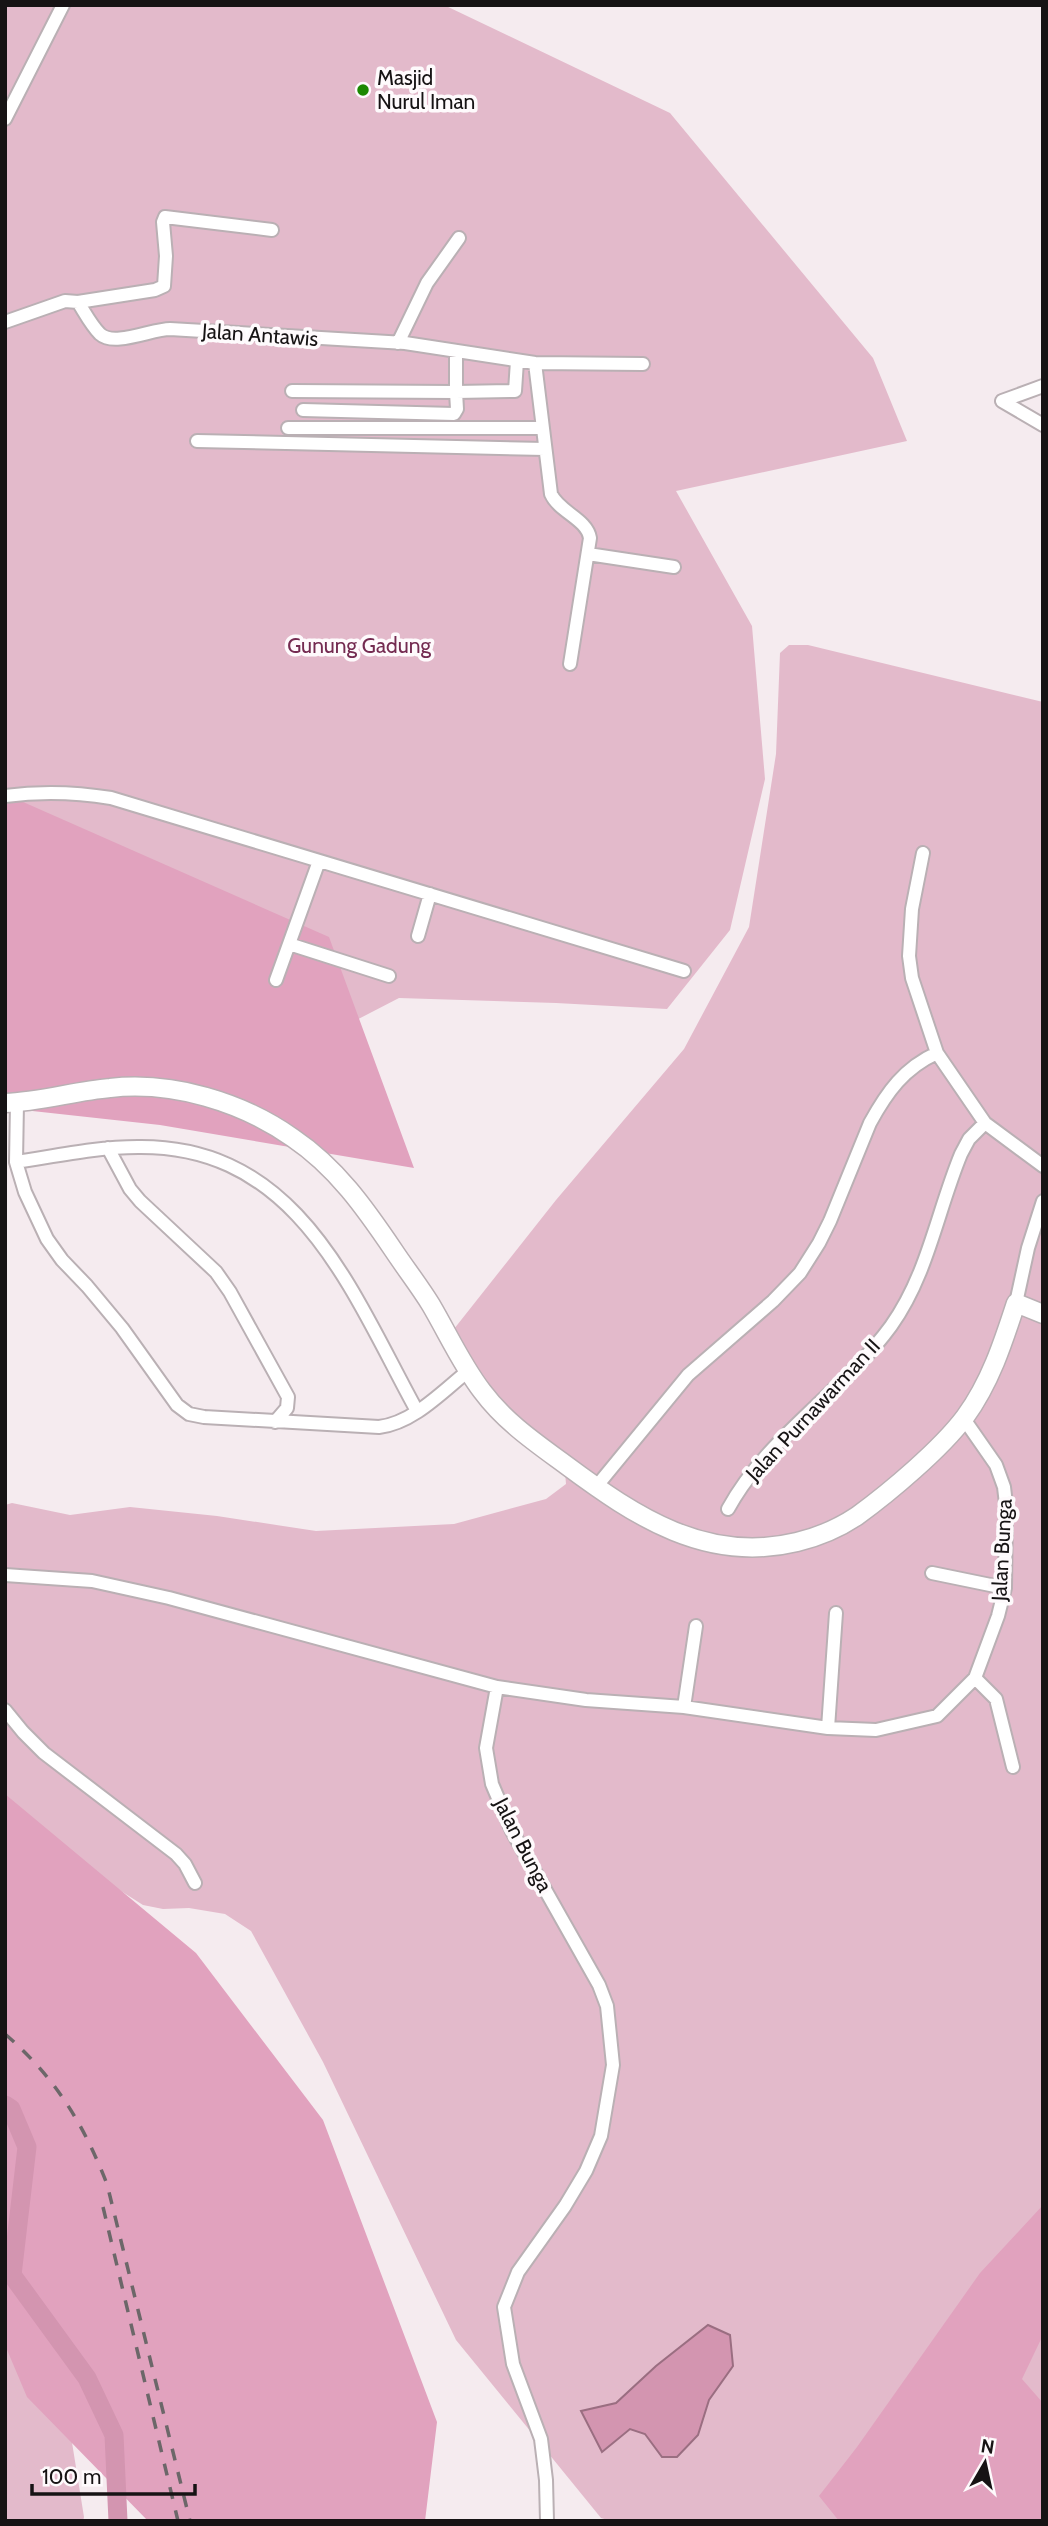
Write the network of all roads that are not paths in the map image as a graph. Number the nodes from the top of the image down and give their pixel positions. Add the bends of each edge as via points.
1 (63, 5) edge
2 (5, 119) edge
3 (272, 230) dead end
4 (459, 238) dead end
5 (78, 302) junction
6 (5, 323) edge
7 (398, 343) junction
8 (456, 352) junction
9 (517, 361) junction
10 (536, 363) junction
11 (643, 364) dead end
12 (1043, 386) edge
13 (292, 391) dead end
14 (456, 392) junction
15 (303, 410) dead end
16 (1043, 425) edge
17 (288, 428) dead end
18 (543, 428) junction
19 (197, 441) dead end
20 (545, 449) junction
21 (588, 554) junction
22 (674, 568) dead end
23 (570, 664) dead end
24 (5, 796) edge
25 (923, 853) dead end
26 (319, 861) junction
27 (430, 894) junction
28 (418, 936) dead end
29 (289, 944) junction
30 (684, 971) dead end
31 (389, 976) dead end
32 (276, 980) dead end
33 (937, 1053) junction
34 (11, 1103) edge
35 (985, 1123) junction
36 (108, 1149) junction
37 (16, 1162) junction
38 (1043, 1167) edge
39 (1043, 1201) edge
40 (1016, 1303) junction
41 (1043, 1314) edge
42 (468, 1371) junction
43 (417, 1411) junction
44 (964, 1419) junction
45 (275, 1422) junction
46 (596, 1487) junction
47 (728, 1509) dead end
48 (932, 1573) dead end
49 (5, 1575) edge
50 (1004, 1588) junction
51 (836, 1613) dead end
52 (696, 1626) dead end
53 (975, 1678) junction
54 (497, 1687) junction
55 (684, 1707) junction
56 (5, 1710) edge
57 (828, 1728) junction
58 (1013, 1767) dead end
59 (195, 1883) dead end
60 (547, 2521) edge

1 - 2 street
3 - 5 street via 165,217 164,286
4 - 7 street via 427,283
5 - 6 street via 65,301
5 - 7 street, Jalan Antawis via 101,334 111,339 162,329
7 - 8 street, Jalan Antawis
8 - 9 street, Jalan Antawis
8 - 14 street
9 - 10 street, Jalan Antawis
9 - 14 street via 517,388 512,393
10 - 11 street, Jalan Antawis
10 - 18 street
12 - 16 street via 1002,401
13 - 14 street
14 - 15 street via 454,414
17 - 18 street
18 - 20 street
19 - 20 street
20 - 21 street via 551,494 589,533
21 - 22 street
21 - 23 street
24 - 26 street via 54,792 111,798
25 - 33 street via 909,956
26 - 27 street
26 - 29 street
27 - 28 street
27 - 30 street
29 - 31 street
29 - 32 street
33 - 35 street
33 - 46 street via 904,1072 880,1104 819,1243 800,1272 688,1375
34 - 37 street
34 - 42 street via 115,1087 147,1087 186,1092 255,1115 327,1165 361,1202 430,1303
35 - 38 street
35 - 47 street, Jalan Purnawarman II via 961,1154 924,1264 892,1325 844,1380 759,1463
36 - 37 street
36 - 43 street via 191,1153 244,1173 271,1189 325,1248
36 - 45 street via 140,1201 202,1257 230,1292 288,1397 287,1408
37 - 45 street via 47,1239 122,1328 177,1405 204,1418
39 - 40 street
40 - 41 street
40 - 44 street via 1000,1354
42 - 43 street
42 - 46 street via 514,1427
43 - 45 street via 400,1423 379,1427
44 - 46 street via 882,1498 846,1524 780,1546 712,1545 661,1526
44 - 50 street, Jalan Bunga via 996,1465 1004,1487
48 - 50 street
49 - 54 street via 92,1581 169,1598
50 - 53 street, Jalan Bunga
51 - 57 street
52 - 55 street
53 - 57 street, Jalan Bunga via 937,1716 876,1730
53 - 58 street via 996,1699
54 - 55 street, Jalan Bunga
54 - 60 street, Jalan Bunga via 486,1748 492,1784 512,1831 599,1985 612,2042 611,2089 601,2136 565,2206 518,2272 504,2307 513,2364 541,2439
55 - 57 street, Jalan Bunga
56 - 59 street via 44,1753 176,1854

